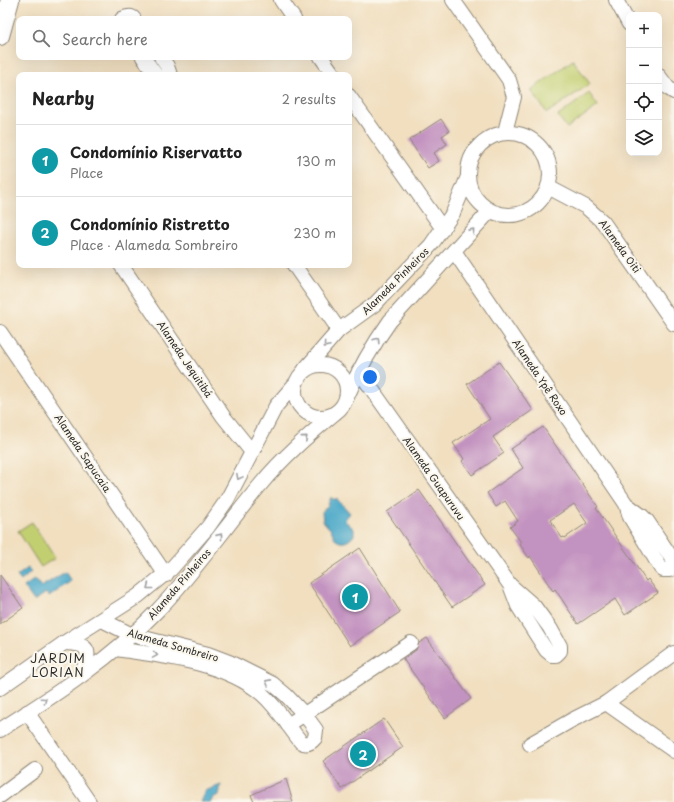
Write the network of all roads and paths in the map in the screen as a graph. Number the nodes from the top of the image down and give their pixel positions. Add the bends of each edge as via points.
1 (10, 0) edge
2 (281, 0) edge
3 (453, 0) edge
4 (616, 0) edge
5 (292, 16) edge
6 (626, 18) edge
7 (0, 36) edge
8 (145, 60) edge
9 (163, 60) edge
10 (323, 60) edge
11 (154, 72) edge
12 (169, 72) edge
13 (332, 72) edge
14 (662, 80) edge
15 (674, 92) edge
16 (352, 100) edge
17 (506, 132) junction
18 (467, 179) junction
19 (548, 187) junction
20 (490, 211) junction
21 (443, 229) junction
22 (454, 251) junction
23 (122, 268) edge
24 (296, 268) edge
25 (674, 324) edge
26 (339, 330) junction
27 (0, 332) edge
28 (305, 370) junction
29 (359, 371) junction
30 (295, 384) junction
31 (346, 399) junction
32 (335, 413) junction
33 (252, 452) junction
34 (626, 504) dead end
35 (166, 575) junction
36 (510, 585) junction
37 (102, 620) junction
38 (132, 635) junction
39 (64, 642) junction
40 (411, 643) dead end
41 (116, 649) junction
42 (674, 653) edge
43 (80, 675) junction
44 (2, 682) edge
45 (286, 695) junction
46 (606, 703) junction
47 (272, 705) junction
48 (27, 712) junction
49 (305, 715) junction
50 (288, 725) junction
51 (0, 730) edge
52 (530, 744) dead end
53 (674, 752) edge
54 (35, 770) dead end
55 (0, 796) edge
56 (89, 802) edge

1 - 7 main road
2 - 5 street
3 - 17 street via 509,80 514,97
4 - 6 street
8 - 11 street
9 - 12 street
10 - 13 street
14 - 15 street
16 - 21 street
17 - 18 street via 481,143 473,153
17 - 19 street via 532,139 542,148 548,160
18 - 20 street via 471,192 479,203
18 - 21 street, Alameda Pinheiros via 453,213
19 - 20 street via 541,200 531,209 518,214 504,215
19 - 25 street, Alameda Oiti via 586,207 603,222
22 -> 20 street
21 - 26 street, Alameda Pinheiros via 422,256 375,304
29 -> 22 street via 390,321
22 - 34 street, Alameda Ypê Roxo
23 - 33 street, Alameda Jequitibá via 224,416
24 - 26 street
26 -> 28 street, Alameda Pinheiros
27 - 35 street, Alameda Sapucaia
28 - 30 street
28 - 31 street via 320,364 336,369 346,383
29 - 31 street
29 - 36 street, Alameda Guapuruvu
30 - 32 street via 296,402 302,409 318,417
30 - 33 street, Alameda Pinheiros via 276,406
31 - 32 street
38 -> 32 street, Alameda Pinheiros via 178,587 277,466
33 -> 35 street, Alameda Pinheiros via 227,500 208,527
35 -> 37 street, Alameda Pinheiros
36 - 36 street, Alameda Guapuruvu via 518,606 546,650 549,654 556,655 560,651 560,646 550,628 534,606
37 - 38 street, Alameda Sombreiro
37 - 39 street, Alameda Pinheiros
38 - 41 street, Alameda Pinheiros
45 -> 38 street, Alameda Sombreiro via 272,684 229,662 208,654
39 - 43 street via 76,643 87,652 88,658
39 - 44 street, Alameda Pinheiros
40 - 49 street
41 - 43 street, Alameda Pinheiros
41 -> 47 street, Alameda Sombreiro via 188,661 225,673 252,687
42 - 46 street
48 -> 43 street, Alameda Pinheiros
45 - 47 street
45 - 49 street, Alameda Sombreiro
46 - 52 street
46 - 53 street
47 - 50 street, Alameda Sombreiro
48 - 51 street, Alameda Pinheiros
48 - 56 street
49 - 50 street
49 - 50 street, Alameda Sombreiro via 316,730 312,742 301,742
54 - 55 street

